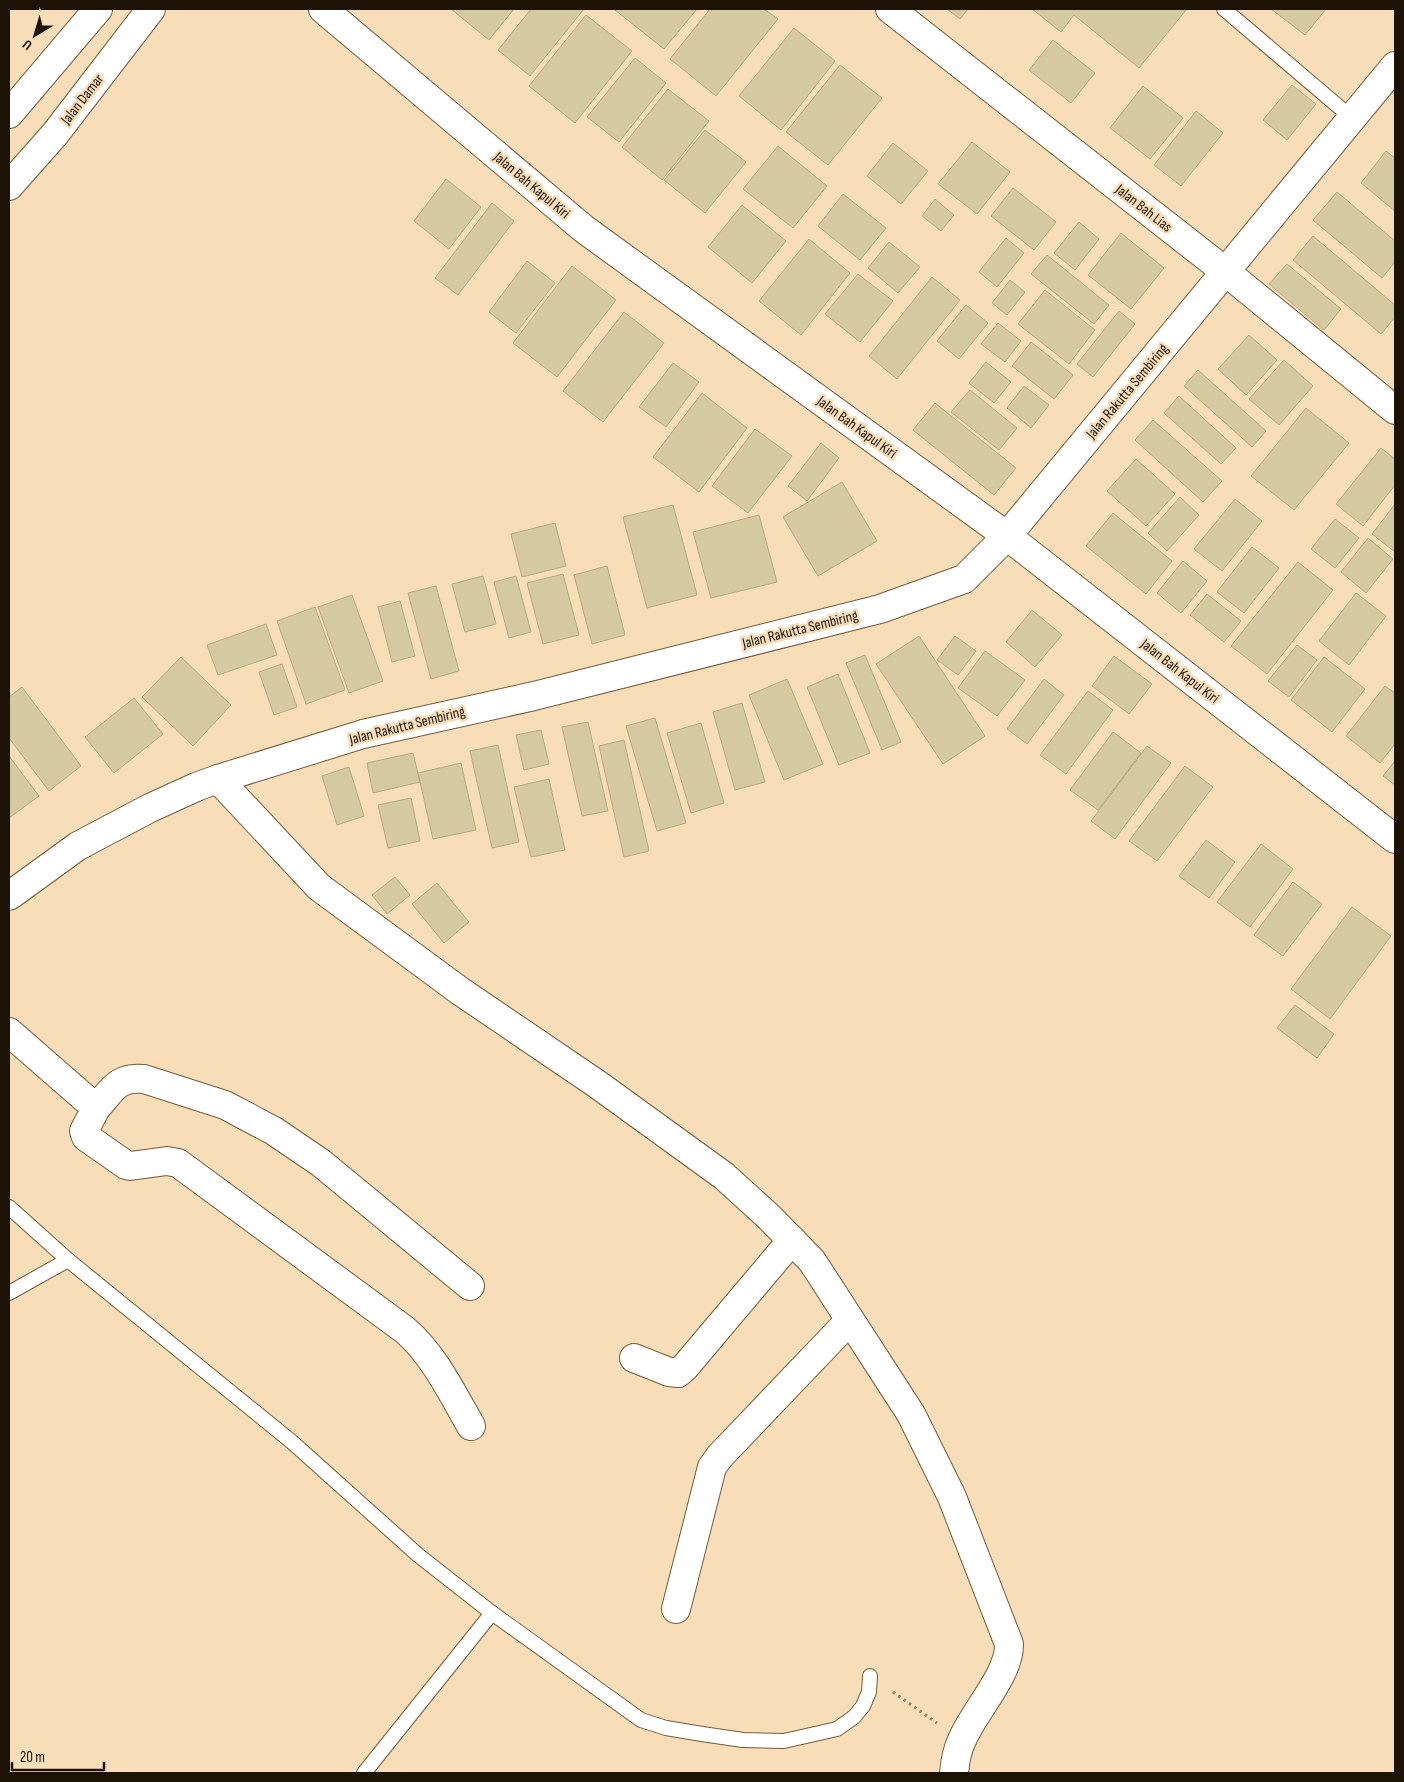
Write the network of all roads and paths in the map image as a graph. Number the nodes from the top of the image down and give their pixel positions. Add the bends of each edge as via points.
1 (98, 9) edge
2 (151, 9) edge
3 (323, 9) edge
4 (890, 9) edge
5 (1224, 9) edge
6 (1395, 66) edge
7 (9, 114) edge
8 (1352, 118) junction
9 (9, 186) edge
10 (1226, 272) junction
11 (1395, 410) edge
12 (1007, 536) junction
13 (218, 779) junction
14 (1395, 839) edge
15 (9, 896) edge
16 (9, 1032) edge
17 (96, 1108) junction
18 (9, 1207) edge
19 (792, 1240) junction
20 (68, 1260) junction
21 (470, 1286) dead end
22 (9, 1293) edge
23 (850, 1320) junction
24 (634, 1358) dead end
25 (471, 1426) dead end
26 (676, 1609) dead end
27 (492, 1613) junction
28 (870, 1676) joint
29 (962, 1740) junction
30 (364, 1773) edge
31 (954, 1773) edge

1 - 7 street
2 - 9 street, Jalan Damar via 55,134
3 - 12 street, Jalan Bah Kapul Kiri via 584,229
4 - 10 street, Jalan Bah Lias
5 - 8 lane
6 - 8 street, Jalan Rakutta Sembiring
8 - 10 street, Jalan Rakutta Sembiring
10 - 11 street, Jalan Bah Lias
10 - 12 street, Jalan Rakutta Sembiring
12 - 13 street, Jalan Rakutta Sembiring via 964,579 880,609 534,696 363,734
12 - 14 street, Jalan Bah Kapul Kiri
13 - 15 street, Jalan Rakutta Sembiring via 150,808 78,846
13 - 19 street via 318,887 724,1176
16 - 17 street
17 - 21 street via 122,1080 132,1078 225,1105 274,1131 321,1163
17 - 25 street via 84,1131 86,1137 126,1165 167,1160 178,1162 418,1341
18 - 20 lane
19 - 23 street via 812,1261
19 - 24 street via 678,1373
20 - 22 lane
20 - 27 lane via 292,1442 418,1554
23 - 26 street via 712,1467
23 - 29 street via 912,1414 952,1497 1009,1644 1007,1662
27 - 28 lane via 641,1720 702,1734 784,1741 837,1729 863,1706 869,1692
27 - 30 lane
28 - 29 path
29 - 31 street

